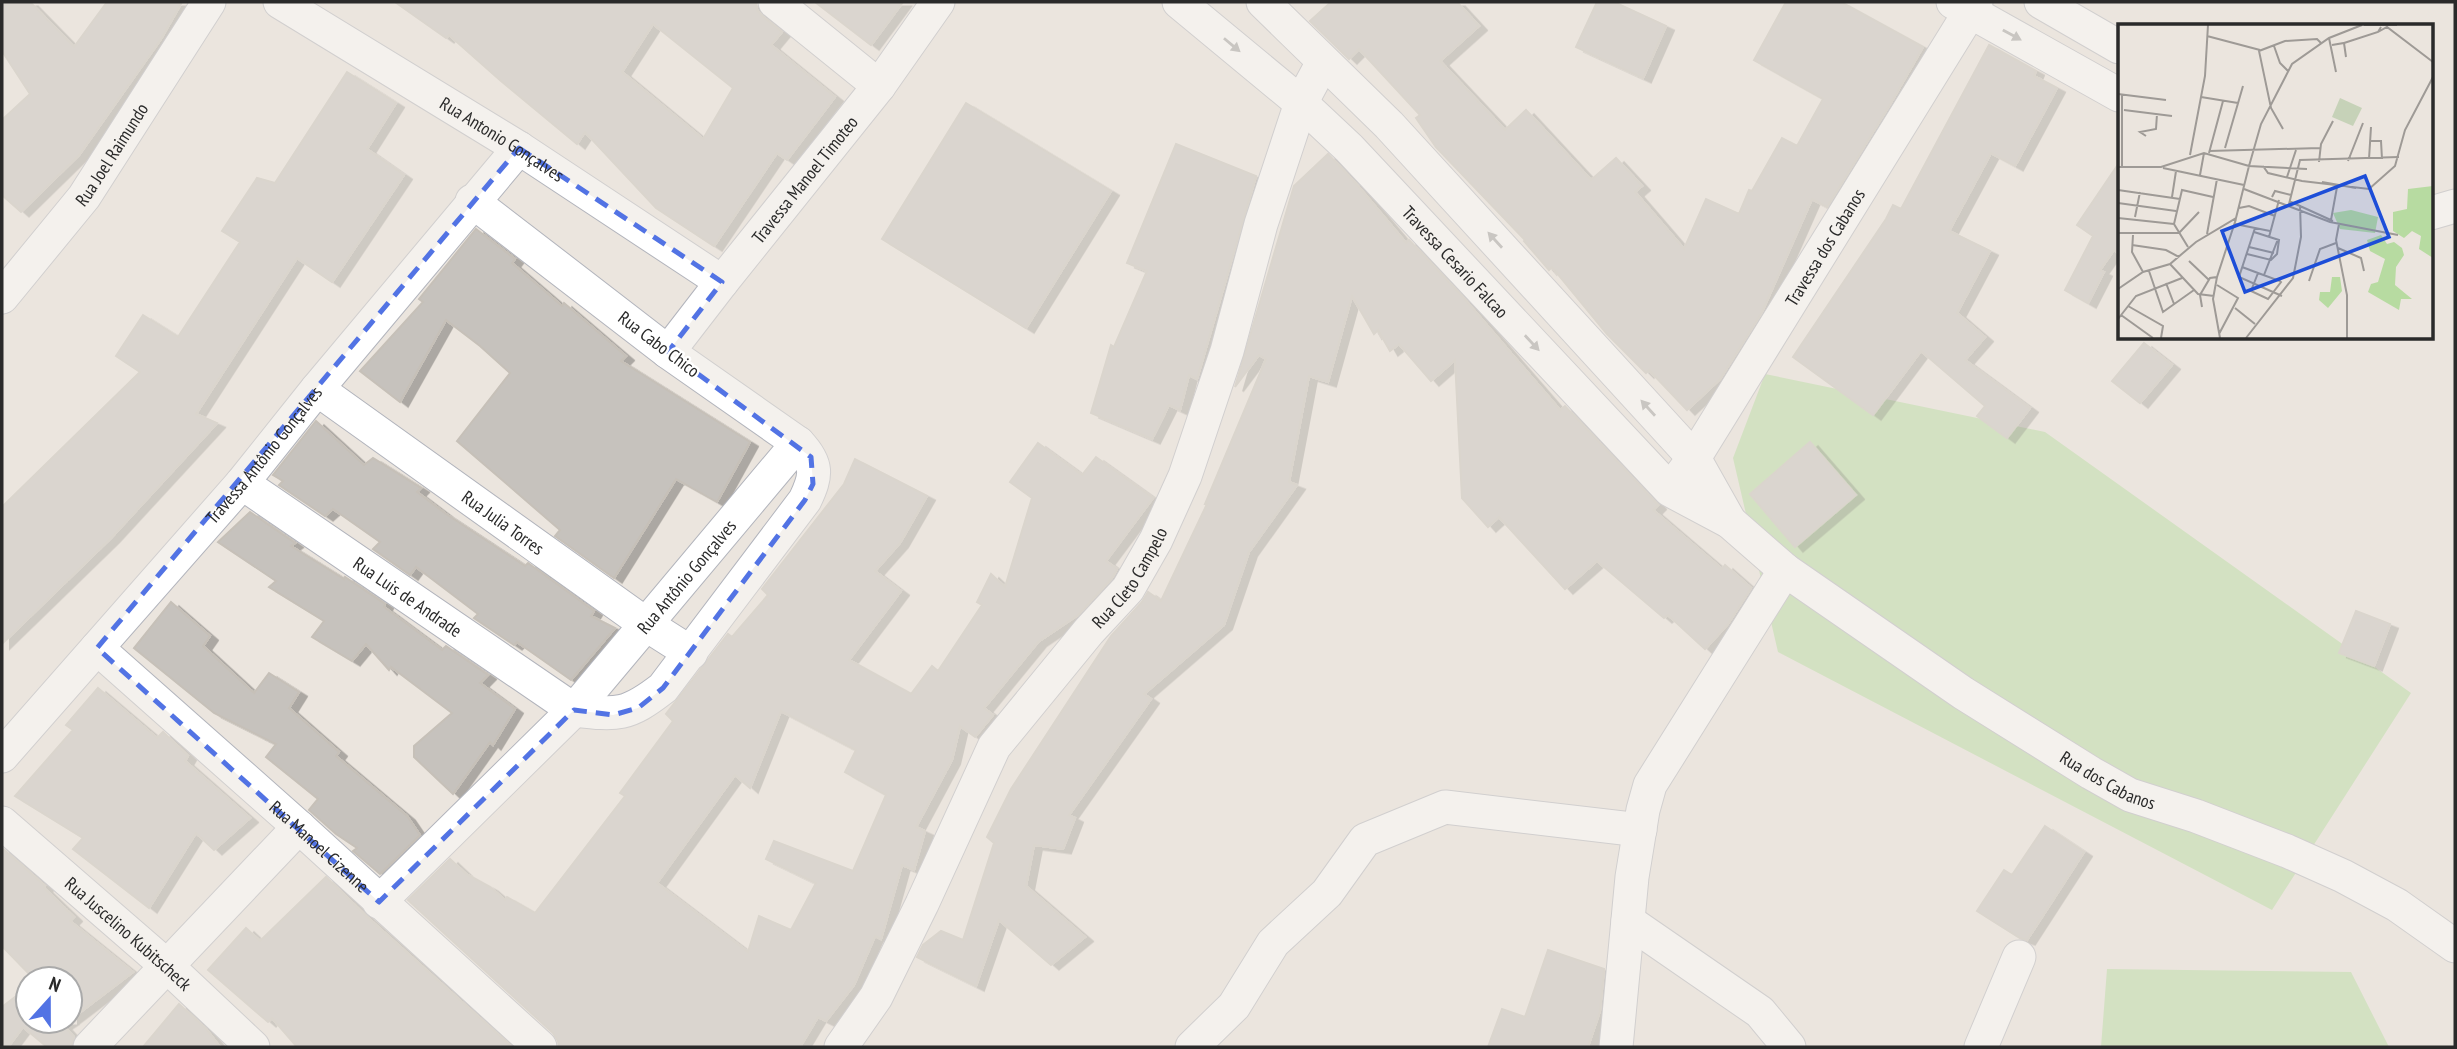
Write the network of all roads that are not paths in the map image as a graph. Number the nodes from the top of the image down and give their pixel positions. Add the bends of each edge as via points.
1 (209, 2) edge
2 (280, 2) edge
3 (775, 2) edge
4 (939, 2) edge
5 (1179, 2) edge
6 (1263, 2) edge
7 (2041, 2) edge
8 (1966, 5) edge
9 (2118, 46) edge
10 (1323, 62) junction
11 (879, 86) junction
12 (2118, 94) edge
13 (1301, 103) junction
14 (519, 148) junction
15 (472, 201) junction
16 (2455, 206) edge
17 (2432, 213) edge
18 (722, 282) junction
19 (2, 297) edge
20 (668, 352) junction
21 (317, 388) junction
22 (798, 443) junction
23 (1694, 458) junction
24 (242, 483) junction
25 (1670, 490) junction
26 (1730, 522) junction
27 (1785, 570) junction
28 (647, 625) junction
29 (97, 648) junction
30 (691, 653) junction
31 (574, 710) junction
32 (2, 756) edge
33 (2, 822) edge
34 (299, 827) junction
35 (1640, 830) junction
36 (379, 902) junction
37 (1628, 921) junction
38 (2455, 946) edge
39 (2019, 957) dead end
40 (168, 967) junction
41 (90, 1047) edge
42 (253, 1047) edge
43 (540, 1047) edge
44 (841, 1047) edge
45 (1192, 1047) edge
46 (1616, 1047) edge
47 (1788, 1047) edge
48 (1982, 1047) edge

1 - 19 street, Rua Joel Raimundo via 84,197
2 - 14 street, Rua Antonio Gonçalves
3 - 11 street
4 - 11 street, Travessa Manoel Timoteo
5 -> 13 street, Travessa Cesario Falcao
6 - 10 street, Travessa Cesario Falcao
7 - 9 street
8 -> 12 street
8 - 23 street, Travessa dos Cabanos
10 - 13 street, Rua Cleto Campelo
23 -> 10 street, Travessa Cesario Falcao via 1390,125
11 - 18 street, Travessa Manoel Timoteo
13 -> 25 street, Travessa Cesario Falcao via 1349,148
13 - 44 street, Rua Cleto Campelo via 1185,476 1156,540 1128,589 994,747 876,997
14 - 15 street, Travessa Antônio Gonçalves
14 - 18 street, Rua Antonio Gonçalves
15 - 20 street, Rua Cabo Chico
15 - 21 street, Travessa Antônio Gonçalves
16 - 17 street
18 - 20 street, Travessa Manoel Timoteo
20 - 22 street, Rua Cabo Chico
21 - 24 street, Travessa Antônio Gonçalves
21 - 28 street, Rua Julia Torres
22 - 28 street, Rua Antônio Gonçalves
22 - 30 street, Rua Cabo Chico via 814,468 805,500
23 - 25 street, Travessa dos Cabanos
23 - 26 street, Travessa Cesario Falcao
24 - 29 street, Travessa Antônio Gonçalves
24 - 31 street, Rua Luis de Andrade
25 - 26 street, Travessa Cesario Falcao
26 - 27 street, Travessa Cesario Falcao
27 - 35 street via 1650,785
27 - 38 street, Rua dos Cabanos via 1963,693 2130,795 2196,816 2343,876 2397,905
28 - 30 street, Rua Julia Torres
28 - 31 street, Rua Antônio Gonçalves
29 - 32 street, Travessa Antônio Gonçalves
29 - 34 street, Rua Manoel Cizenne
30 - 31 street via 663,688 638,708 612,715
31 - 36 street, Rua Antônio Gonçalves
33 - 40 street, Rua Juscelino Kubitscheck
34 - 36 street, Rua Manoel Cizenne
34 - 40 street
35 - 37 street
35 - 45 street via 1445,807 1365,841 1327,893 1273,943 1234,1006
36 - 43 street, Rua Manoel Cizenne
37 - 46 street
37 - 47 street via 1760,1012
39 - 48 street
40 - 41 street
40 - 42 street, Rua Juscelino Kubitscheck

